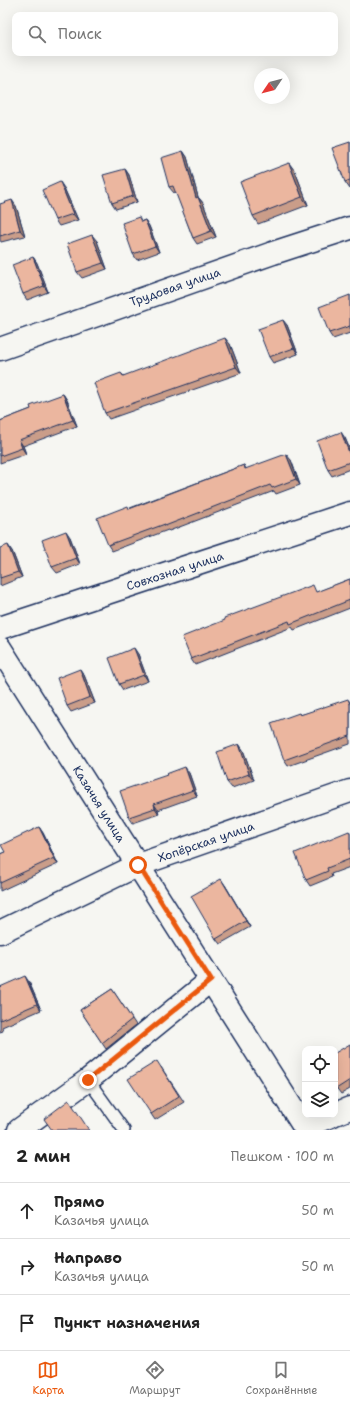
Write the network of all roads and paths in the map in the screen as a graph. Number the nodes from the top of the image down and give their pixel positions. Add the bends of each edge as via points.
1 (350, 228) edge
2 (0, 349) edge
3 (350, 513) edge
4 (0, 628) edge
5 (0, 648) edge
6 (350, 791) edge
7 (138, 865) junction
8 (0, 932) edge
9 (211, 980) junction
10 (88, 1080) junction
11 (350, 1108) edge
12 (338, 1113) edge
13 (328, 1118) edge
14 (305, 1129) edge
15 (19, 1130) edge
16 (124, 1130) edge

1 - 2 street, Трудовая улица
3 - 4 street, Совхозная улица
5 - 7 street, Казачья улица
6 - 7 street, Хопёрская улица
7 - 8 street, Хопёрская улица
7 - 9 street, Казачья улица
9 - 10 street
9 - 14 street, Казачья улица
10 - 15 street
10 - 16 lane
11 - 12 street
13 - 14 street

